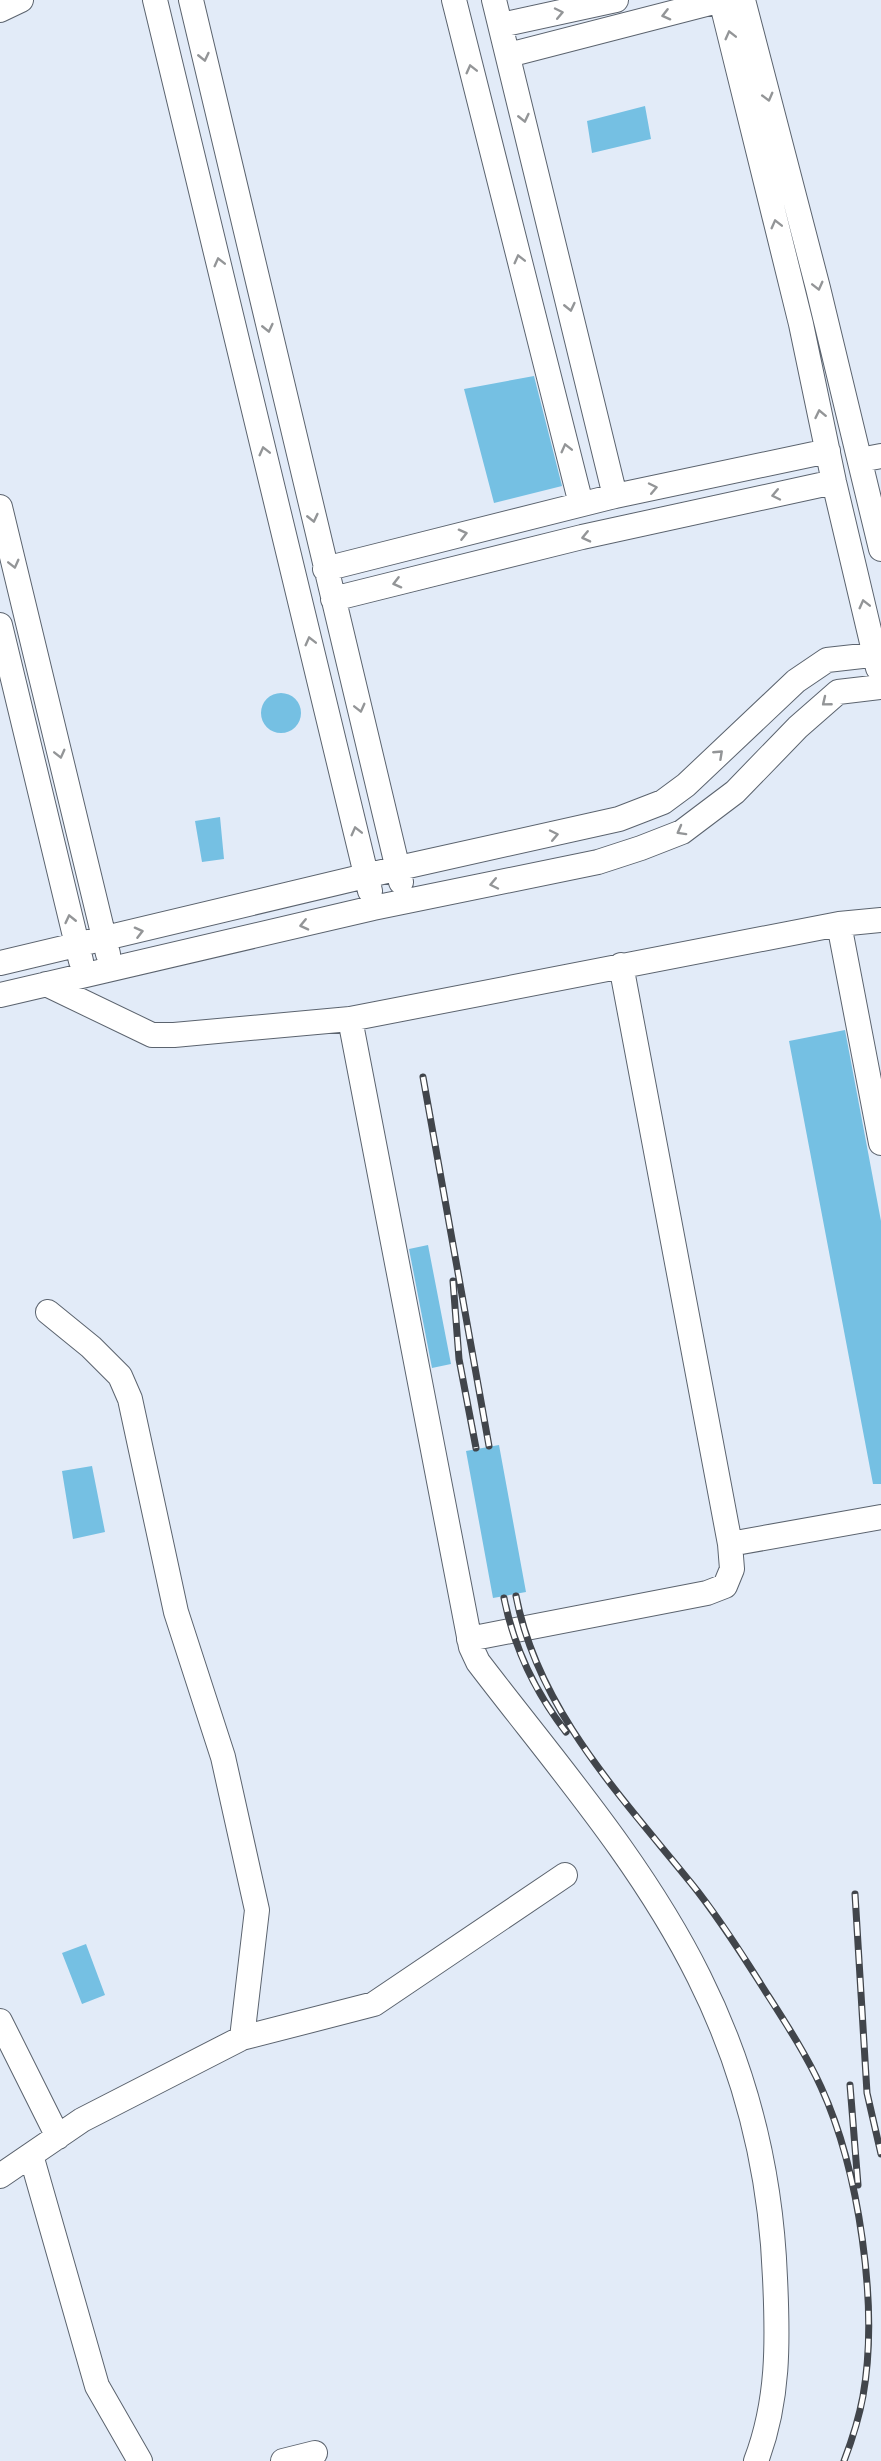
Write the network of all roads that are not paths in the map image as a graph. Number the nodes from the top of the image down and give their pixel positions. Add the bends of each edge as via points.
1 (21, 0) edge
2 (155, 0) edge
3 (191, 0) edge
4 (454, 0) edge
5 (495, 0) edge
6 (616, 0) edge
7 (721, 0) edge
8 (743, 0) edge
9 (0, 10) edge
10 (501, 25) junction
11 (509, 55) junction
12 (828, 451) junction
13 (870, 458) edge
14 (834, 482) junction
15 (875, 494) edge
16 (615, 496) junction
17 (581, 504) junction
18 (0, 507) edge
19 (881, 549) edge
20 (325, 568) junction
21 (333, 599) junction
22 (2, 639) edge
23 (878, 654) edge
24 (6, 674) edge
25 (881, 682) edge
26 (881, 687) edge
27 (399, 868) junction
28 (367, 876) junction
29 (404, 903) junction
30 (373, 908) junction
31 (881, 920) edge
32 (839, 924) junction
33 (105, 940) junction
34 (77, 945) junction
35 (0, 963) edge
36 (621, 965) junction
37 (112, 970) junction
38 (85, 975) junction
39 (46, 984) junction
40 (0, 995) edge
41 (350, 1019) junction
42 (881, 1143) edge
43 (48, 1312) dead end
44 (881, 1517) edge
45 (730, 1544) junction
46 (469, 1639) junction
47 (565, 1875) dead end
48 (0, 2021) edge
49 (242, 2038) junction
50 (58, 2137) junction
51 (31, 2155) junction
52 (0, 2176) edge
53 (315, 2453) dead end
54 (140, 2461) edge
55 (283, 2461) edge
56 (756, 2461) edge

1 - 9 street
28 -> 2 street
3 -> 20 street
17 -> 4 street
5 - 10 street
10 -> 6 street
7 -> 11 street
12 -> 7 street via 801,324
8 -> 13 street via 818,288
10 - 11 street
11 -> 16 street
12 - 14 street
16 -> 12 street
13 - 15 street
14 -> 21 street via 582,537
23 -> 14 street
15 - 19 street
16 - 17 street
20 -> 17 street
18 -> 33 street
20 - 21 street
21 -> 27 street
22 - 24 street
23 - 25 street
27 -> 23 street via 594,827 663,802 827,660
34 -> 24 street
26 -> 29 street via 838,692 735,792 682,831 598,862
27 - 28 street
27 - 29 street
28 - 30 street
33 -> 28 street
29 - 30 street
30 -> 37 street
31 - 32 street
32 - 36 street
32 - 42 street
33 - 34 street
33 - 37 street
34 - 35 street
34 - 38 street
36 - 41 street
36 - 45 street
37 - 38 street
38 - 39 street
39 - 40 street
39 - 41 street via 152,1035
41 - 46 street
43 - 49 street via 120,1376 130,1399 176,1612 223,1757 258,1910
44 - 45 street
45 - 46 street via 732,1569 728,1583 721,1589
46 - 56 street via 478,1662 644,1883 699,1976 735,2062 760,2151 774,2250 776,2371 772,2406
47 - 49 street via 374,2004
48 - 50 street
49 - 50 street via 82,2120
50 - 51 street
51 - 52 street
51 - 54 street via 97,2386
53 - 55 street

